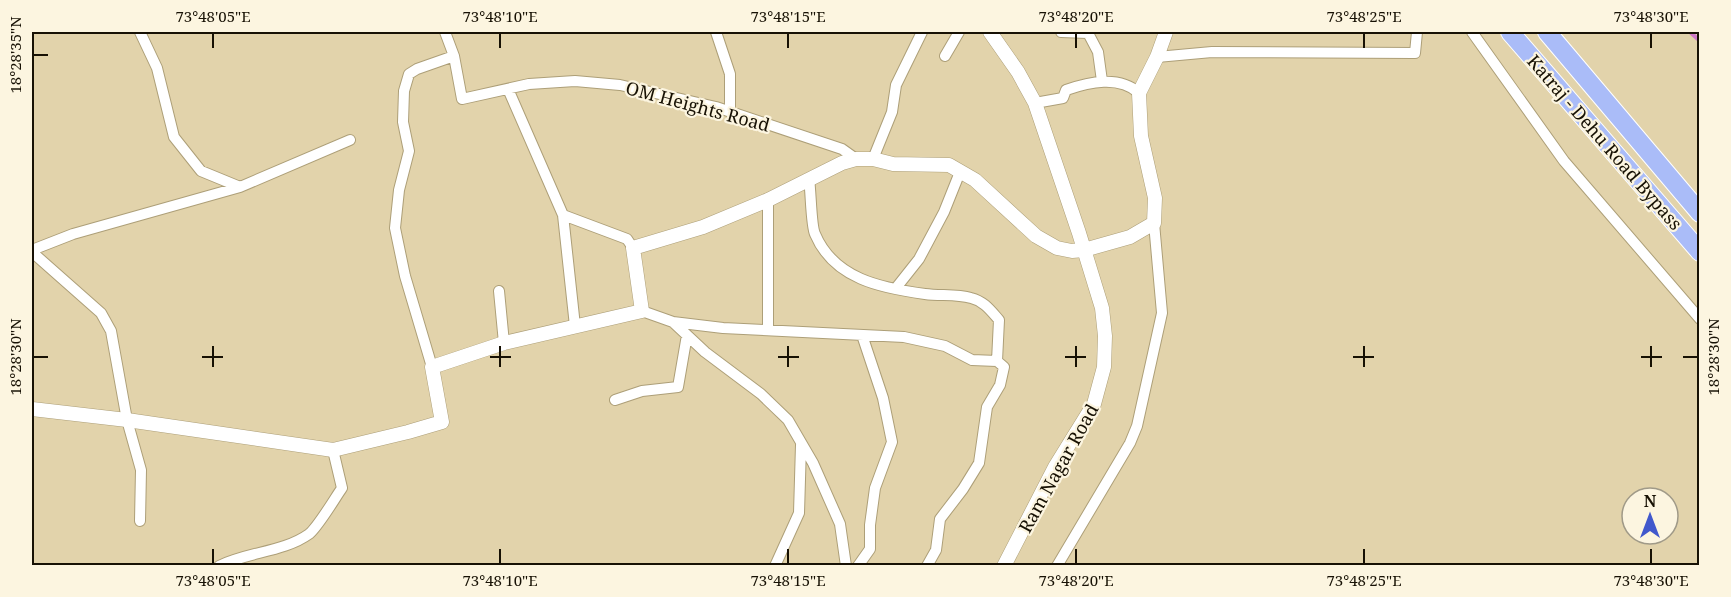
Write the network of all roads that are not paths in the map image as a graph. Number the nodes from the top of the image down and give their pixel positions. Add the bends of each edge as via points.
1 (140, 32) edge
2 (445, 32) edge
3 (717, 32) edge
4 (922, 32) edge
5 (959, 32) edge
6 (990, 32) edge
7 (1061, 32) edge
8 (1167, 32) edge
9 (1417, 32) edge
10 (1472, 32) edge
11 (1510, 32) edge
12 (1547, 32) edge
13 (454, 56) junction
14 (945, 56) dead end
15 (1157, 57) junction
16 (1102, 81) junction
17 (508, 89) junction
18 (1139, 93) junction
19 (1035, 103) junction
20 (730, 111) junction
21 (350, 140) dead end
22 (856, 159) junction
23 (873, 159) junction
24 (960, 172) junction
25 (809, 179) junction
26 (240, 187) junction
27 (768, 200) junction
28 (1700, 213) edge
29 (563, 215) junction
30 (1154, 223) junction
31 (633, 248) junction
32 (1084, 250) junction
33 (32, 251) edge
34 (1700, 252) edge
35 (896, 288) junction
36 (499, 291) dead end
37 (642, 311) junction
38 (1700, 320) edge
39 (673, 322) junction
40 (574, 326) junction
41 (768, 330) junction
42 (687, 335) junction
43 (862, 335) junction
44 (504, 343) junction
45 (997, 361) junction
46 (432, 367) junction
47 (615, 400) dead end
48 (32, 409) edge
49 (127, 420) junction
50 (801, 443) junction
51 (333, 450) junction
52 (140, 521) dead end
53 (219, 566) edge
54 (775, 566) edge
55 (846, 566) edge
56 (858, 566) edge
57 (927, 566) edge
58 (1004, 566) edge
59 (1057, 566) edge

1 - 26 street via 157,68 174,137 201,171
2 - 13 street, OM Heights Road
3 - 20 street via 730,74
4 - 23 street via 896,85 892,112
5 - 14 street
6 - 19 street, Ram Nagar Road
7 - 16 street via 1088,33 1098,52
8 - 15 street
9 - 15 street via 1415,53 1212,52
10 - 38 street via 1564,160
11 - 34 highway, Katraj - Dehu Road Bypass
12 - 28 highway, Katraj - Dehu Road Bypass
13 - 17 street, OM Heights Road via 462,99
13 - 46 street via 409,74 404,91 403,122 409,151 395,228
15 - 18 street
16 - 18 street via 1129,84
16 - 19 street via 1066,90 1063,98
17 - 20 street, OM Heights Road via 575,81 620,85
17 - 29 street
18 - 30 street via 1141,136 1155,198
19 - 32 street, Ram Nagar Road
20 - 22 street, OM Heights Road via 842,149
21 - 26 street
22 - 23 street
22 - 25 street
23 - 24 street via 893,164 942,164
24 - 32 street via 975,180 1036,236 1057,248
24 - 35 street via 919,259
25 - 27 street
25 - 35 street via 813,232 824,250 842,270 869,283
26 - 33 street via 73,234
27 - 31 street via 703,227
27 - 41 street
29 - 31 street via 627,239
29 - 40 street
30 - 32 street via 1130,237
30 - 59 street via 1162,312 1137,426
31 - 37 street
32 - 58 street, Ram Nagar Road via 1102,308 1104,367 1094,404 1055,467
33 - 49 street via 101,313 111,331
35 - 45 street via 972,298 986,305 999,320
36 - 44 street
37 - 39 street
37 - 40 street
39 - 41 street
39 - 42 street
40 - 44 street
41 - 43 street
42 - 47 street via 678,387 642,391
42 - 50 street via 761,394 788,420
43 - 45 street via 904,337 945,345 972,360
43 - 56 street via 883,398 892,442 875,488 870,549
44 - 46 street
45 - 57 street via 1004,368 1000,385 987,407 979,463 940,519 936,550
46 - 51 street via 442,422
48 - 49 street
49 - 51 street
49 - 52 street via 141,470
50 - 54 street via 799,513
50 - 55 street via 840,524
51 - 53 street via 342,488 310,534

